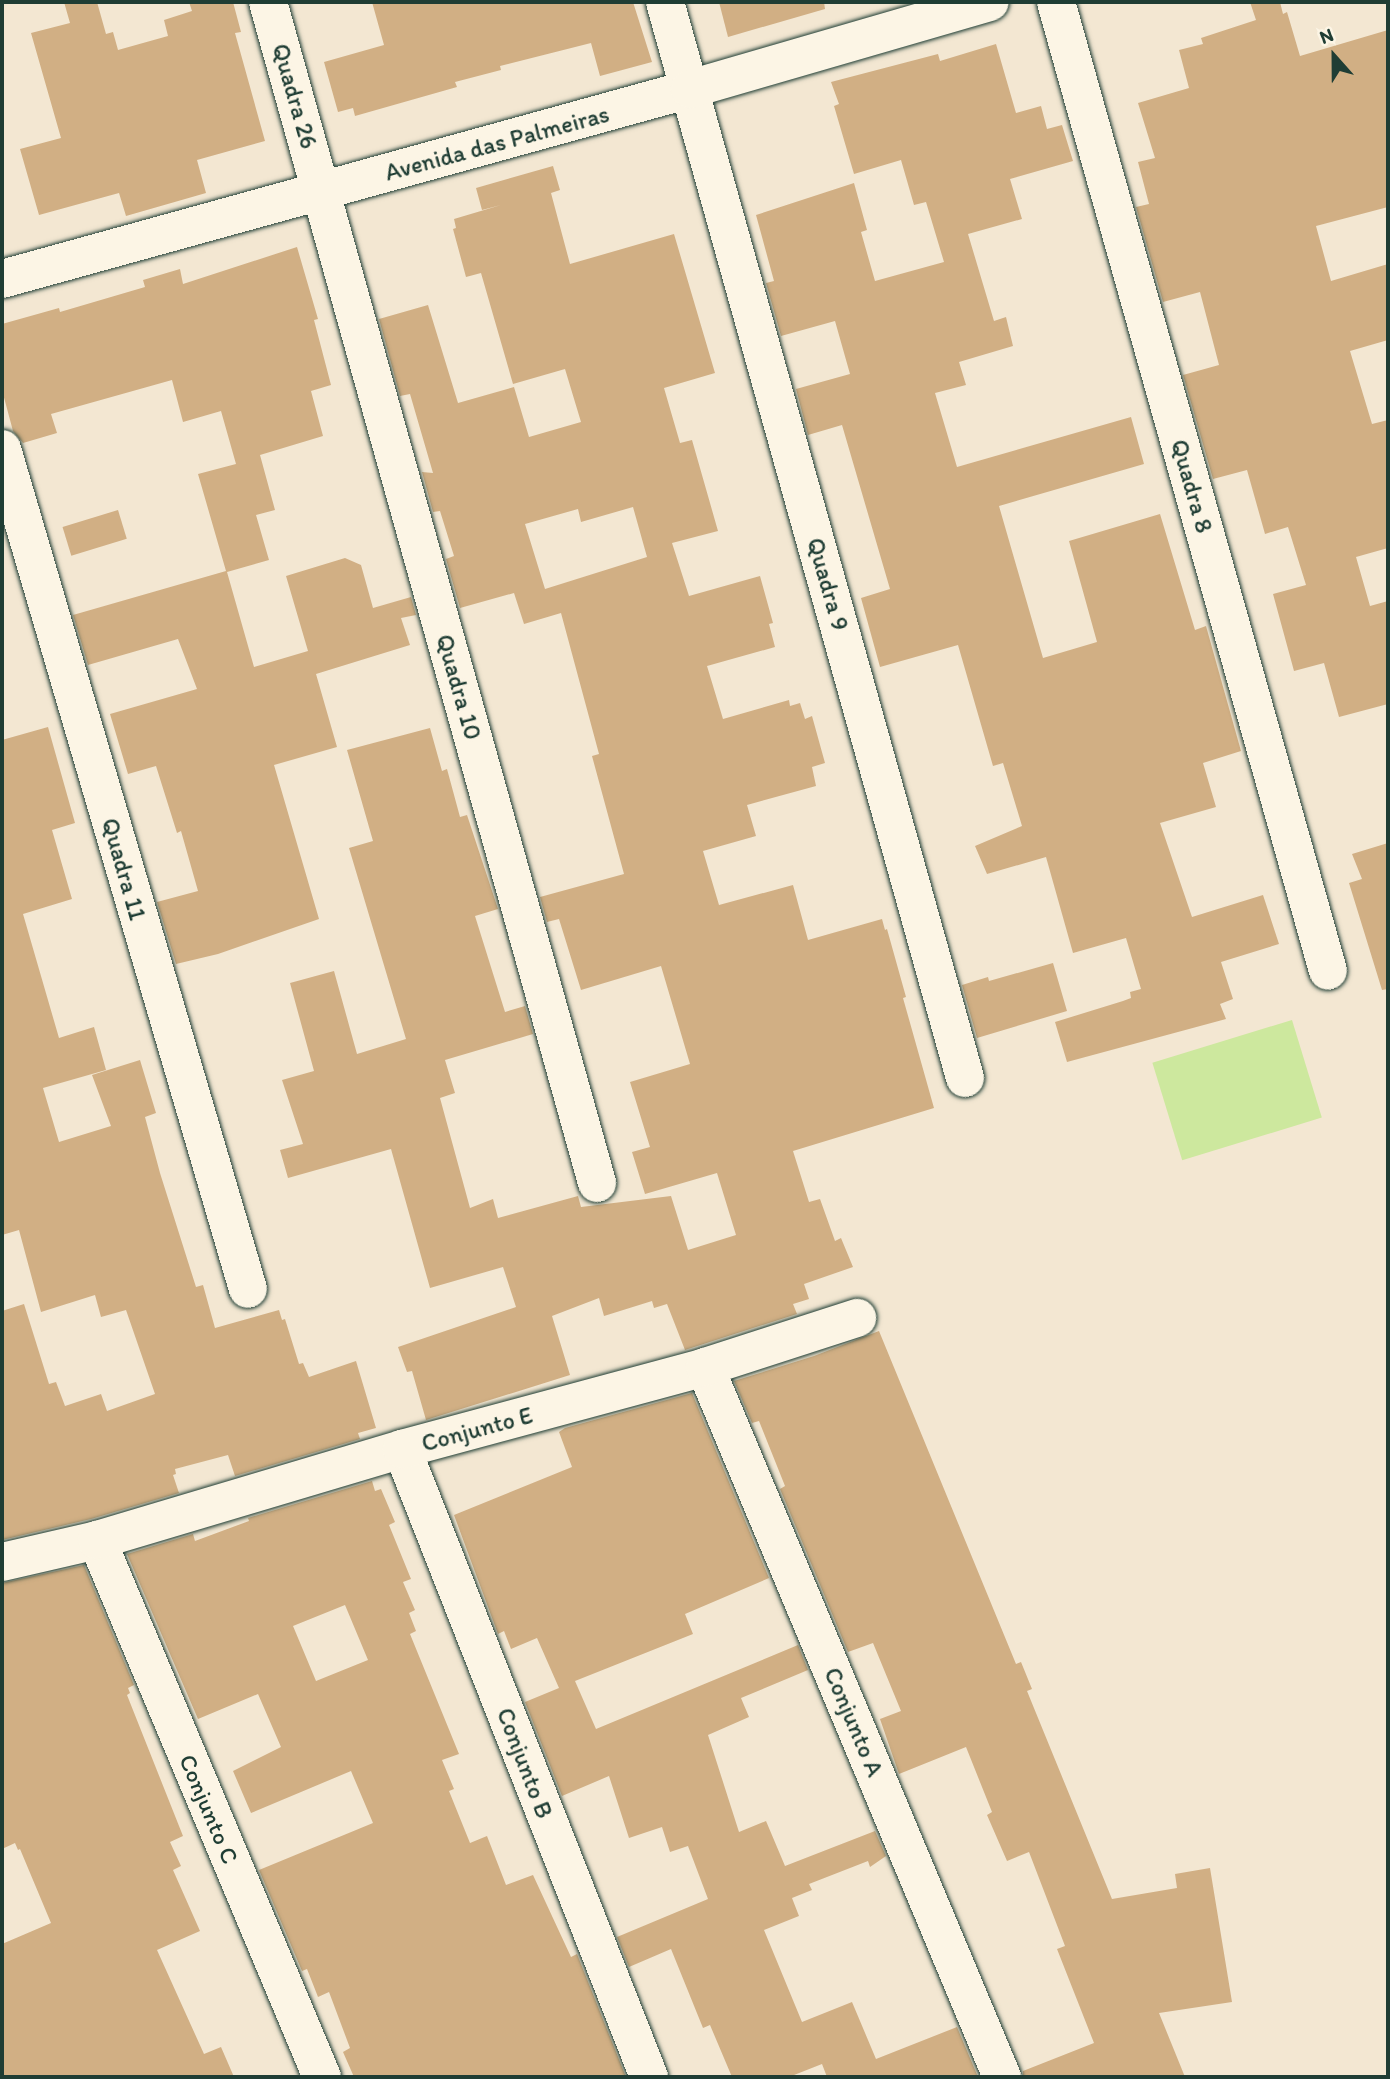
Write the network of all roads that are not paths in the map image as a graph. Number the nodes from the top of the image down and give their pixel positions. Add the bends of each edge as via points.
1 (268, 2) edge
2 (665, 2) edge
3 (990, 2) edge
4 (1056, 2) edge
5 (690, 89) junction
6 (321, 191) junction
7 (2, 279) edge
8 (2, 449) edge
9 (1328, 971) dead end
10 (965, 1078) dead end
11 (597, 1183) dead end
12 (248, 1289) dead end
13 (858, 1318) dead end
14 (705, 1367) junction
15 (402, 1449) junction
16 (97, 1540) junction
17 (2, 1562) edge
18 (322, 2077) edge
19 (649, 2077) edge
20 (1002, 2077) edge

1 - 6 street, Quadra 26
2 - 5 street, Quadra 9
3 - 5 street, Avenida das Palmeiras
4 - 9 street, Quadra 8
5 - 6 street, Avenida das Palmeiras
5 - 10 street, Quadra 9
6 - 7 street, Avenida das Palmeiras
6 - 11 street, Quadra 10
8 - 12 street, Quadra 11
13 - 14 street, Conjunto E
14 - 15 street, Conjunto E
14 - 20 street, Conjunto A
15 - 16 street, Conjunto E
15 - 19 street, Conjunto B
16 - 17 street, Conjunto E
16 - 18 street, Conjunto C

